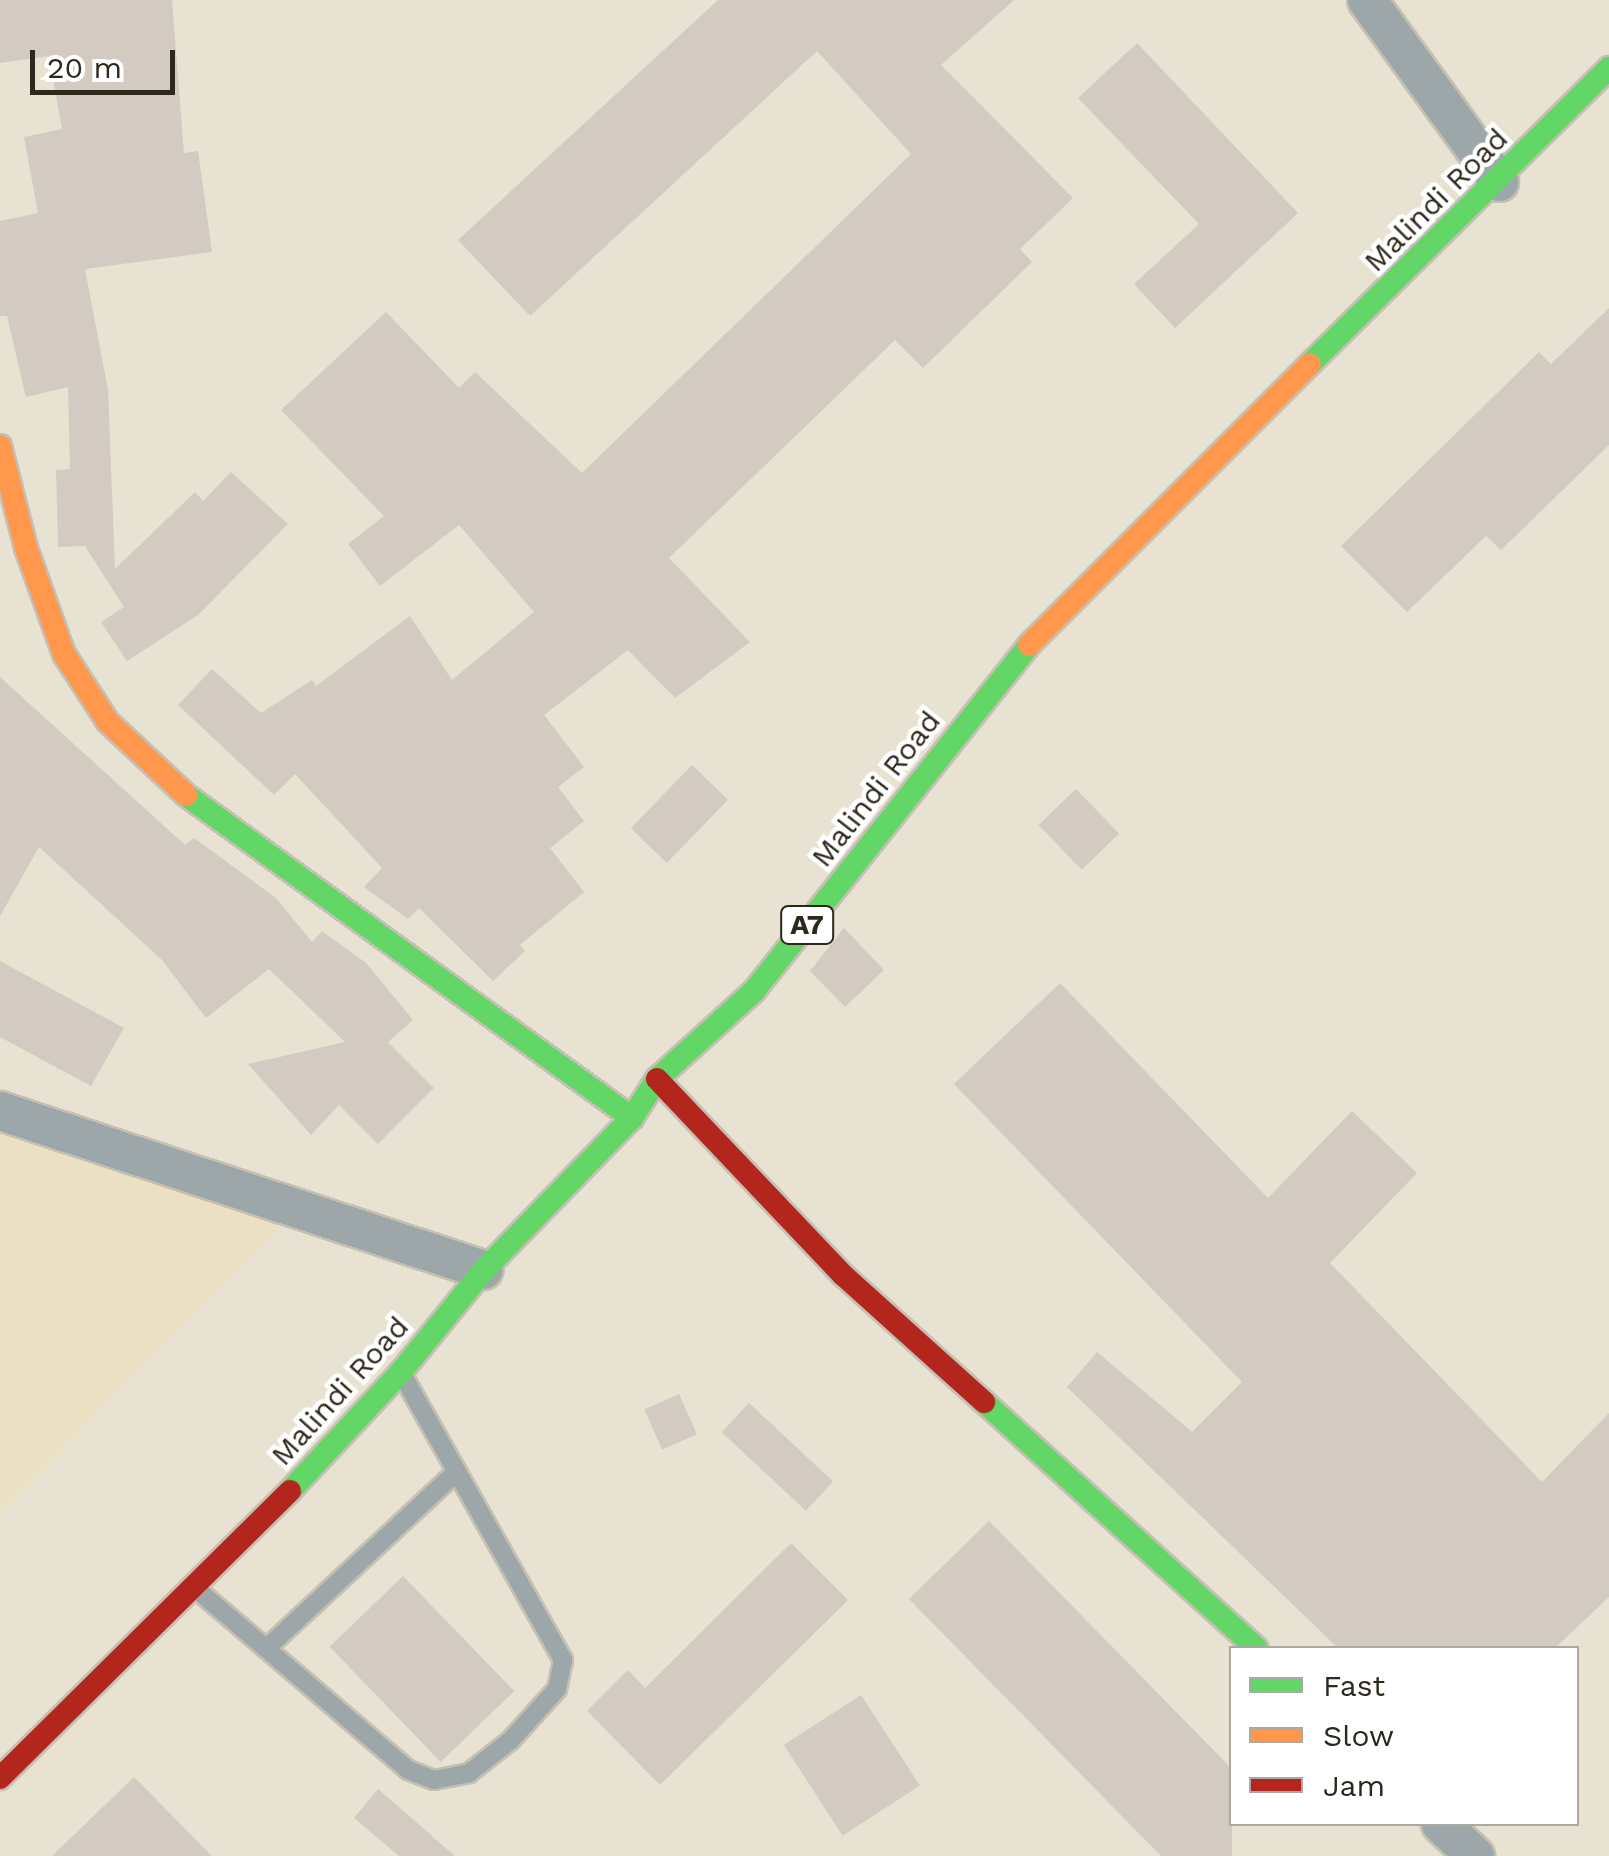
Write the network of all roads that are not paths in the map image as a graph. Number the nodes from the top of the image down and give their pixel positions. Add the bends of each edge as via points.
1 (1367, 0) edge
2 (1609, 68) edge
3 (1498, 182) junction
4 (0, 446) edge
5 (657, 1080) junction
6 (0, 1111) edge
7 (632, 1118) junction
8 (484, 1270) junction
9 (401, 1372) junction
10 (455, 1473) junction
11 (196, 1589) junction
12 (269, 1646) junction
13 (1254, 1646) edge
14 (0, 1778) edge
15 (1443, 1826) edge
16 (1475, 1856) edge

1 - 3 street
2 - 3 main road, Malindi Road / A7
3 - 5 main road, Malindi Road / A7 via 1040,632 754,991
4 - 7 main road via 26,548 64,654 108,722 191,799
5 - 7 main road, Malindi Road / A7
5 - 13 main road via 843,1275
6 - 8 street
7 - 8 main road, Malindi Road / A7
8 - 9 main road, Malindi Road / A7
9 - 10 lane
9 - 11 main road, Malindi Road / A7
10 - 12 lane
10 - 12 lane via 563,1660 557,1689 511,1740 469,1774 434,1780 408,1770
11 - 12 lane
11 - 14 main road, Malindi Road / A7
15 - 16 street

